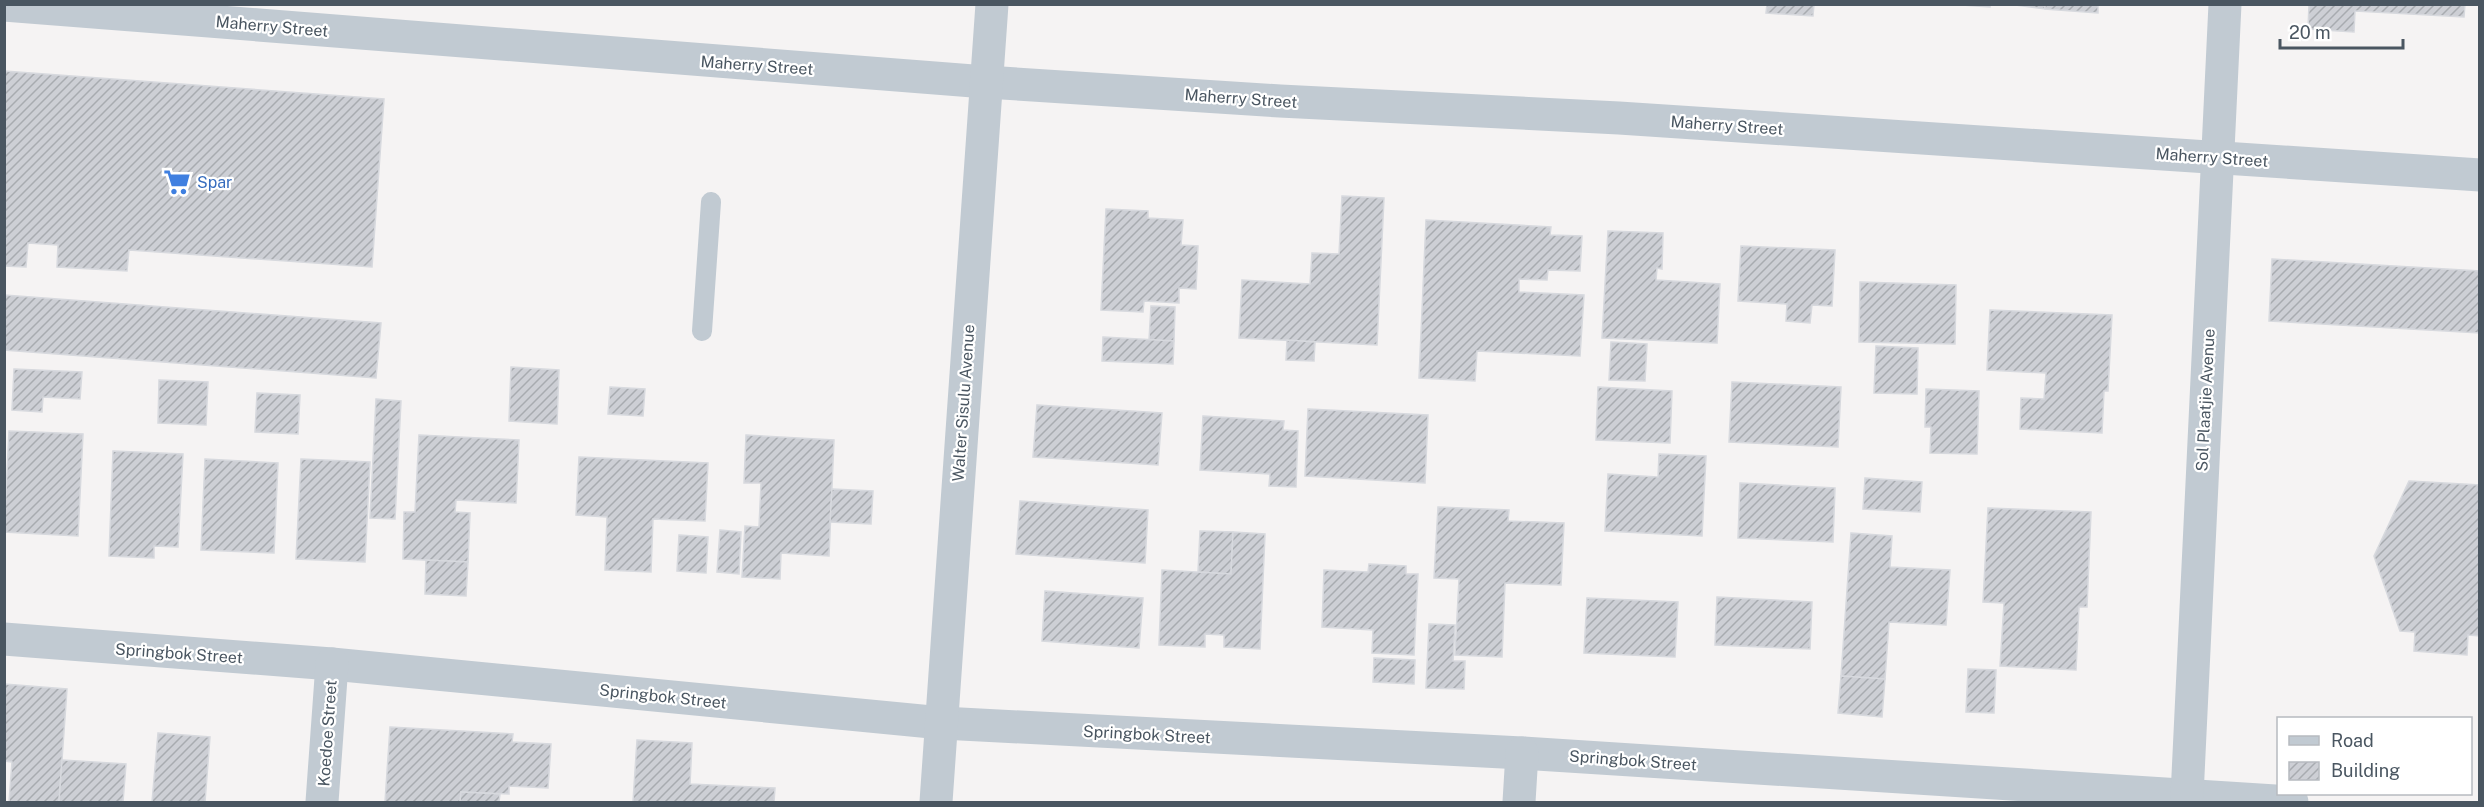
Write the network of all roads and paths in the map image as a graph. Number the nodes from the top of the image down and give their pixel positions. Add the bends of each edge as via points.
1 (992, 4) edge
2 (2225, 4) edge
3 (4, 5) edge
4 (986, 82) junction
5 (2216, 157) junction
6 (2480, 175) edge
7 (711, 202) dead end
8 (702, 331) dead end
9 (4, 639) edge
10 (332, 664) junction
11 (942, 723) junction
12 (1522, 753) junction
13 (2187, 796) junction
14 (322, 802) edge
15 (936, 802) edge
16 (1519, 802) edge
17 (2292, 802) edge

1 - 4 street, Walter Sisulu Avenue
2 - 5 street, Sol Plaatjie Avenue
3 - 4 street, Maherry Street
4 - 5 street, Maherry Street
4 - 11 street, Walter Sisulu Avenue
5 - 6 street, Maherry Street
5 - 13 street, Sol Plaatjie Avenue
7 - 8 lane
9 - 10 street, Springbok Street
10 - 11 street, Springbok Street
10 - 14 street, Koedoe Street
11 - 12 street, Springbok Street
11 - 15 street, Walter Sisulu Avenue
12 - 13 street, Springbok Street
12 - 16 street
13 - 17 street, Springbok Street

